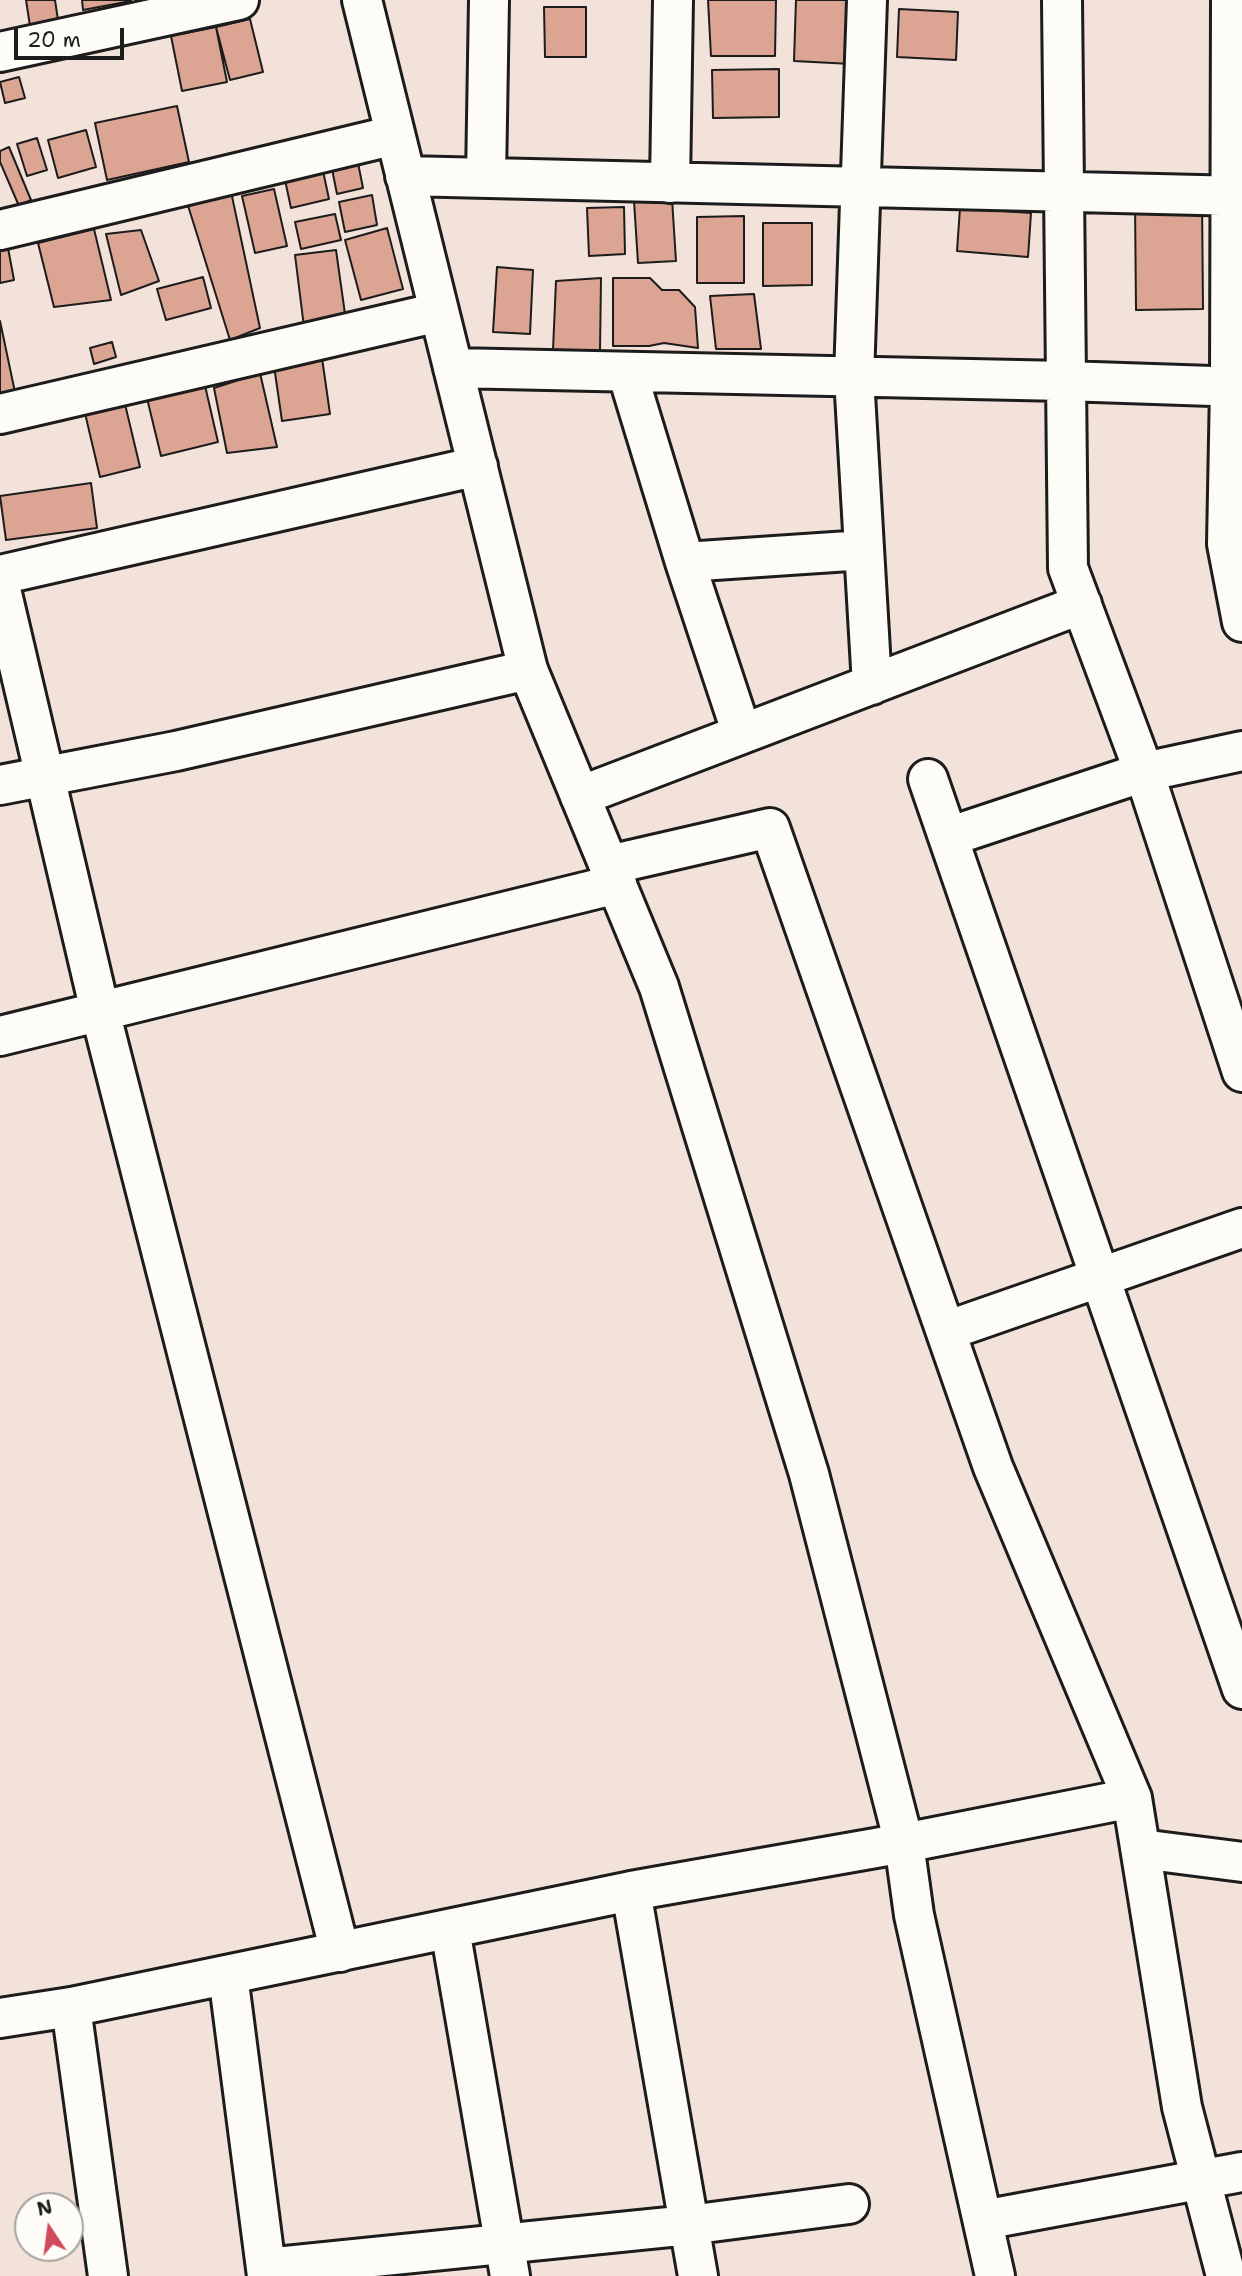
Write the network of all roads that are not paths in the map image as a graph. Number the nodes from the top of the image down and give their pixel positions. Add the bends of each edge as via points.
1 (239, 0) edge
2 (362, 0) edge
3 (489, 0) edge
4 (673, 0) edge
5 (867, 0) edge
6 (1062, 0) edge
7 (1231, 0) edge
8 (0, 52) edge
9 (395, 135) junction
10 (405, 176) junction
11 (486, 178) junction
12 (670, 183) junction
13 (860, 187) junction
14 (1064, 192) junction
15 (1236, 196) edge
16 (0, 230) edge
17 (439, 312) junction
18 (453, 368) junction
19 (627, 372) junction
20 (854, 377) junction
21 (1065, 380) junction
22 (1236, 387) edge
23 (0, 414) edge
24 (478, 466) junction
25 (864, 550) junction
26 (685, 562) junction
27 (0, 575) edge
28 (0, 585) edge
29 (1082, 604) junction
30 (1242, 622) edge
31 (528, 670) junction
32 (872, 685) junction
33 (742, 734) junction
34 (1242, 751) edge
35 (1144, 772) junction
36 (46, 776) junction
37 (928, 779) dead end
38 (0, 785) edge
39 (580, 796) junction
40 (948, 837) junction
41 (613, 875) junction
42 (100, 1011) junction
43 (0, 1036) edge
44 (1242, 1072) edge
45 (1242, 1228) edge
46 (1100, 1277) junction
47 (946, 1331) junction
48 (1242, 1689) edge
49 (1132, 1798) junction
50 (904, 1843) junction
51 (1140, 1849) junction
52 (1242, 1862) edge
53 (631, 1891) junction
54 (450, 1929) junction
55 (340, 1952) junction
56 (228, 1975) junction
57 (71, 2007) junction
58 (0, 2018) edge
59 (1242, 2172) edge
60 (1201, 2181) junction
61 (849, 2204) dead end
62 (982, 2220) junction
63 (689, 2225) junction
64 (508, 2260) edge
65 (266, 2272) edge
66 (108, 2276) edge
67 (698, 2276) edge
68 (995, 2276) edge
69 (1226, 2276) edge

1 - 8 street
2 - 9 street
3 - 11 street
4 - 12 street
5 - 13 street
6 - 14 street
7 - 15 street
9 - 10 street
9 - 16 street
10 - 11 street
10 - 17 street
11 - 12 street
12 - 13 street
13 - 14 street
13 - 20 street
14 - 15 street
14 - 21 street
15 - 22 street
17 - 18 street
17 - 23 street
18 - 19 street
18 - 24 street
19 - 20 street
19 - 26 street
20 - 21 street
20 - 25 street
21 - 22 street
21 - 29 street via 1068,568
22 - 30 street via 1227,544
24 - 27 street
24 - 31 street
25 - 26 street
25 - 32 street
26 - 33 street
28 - 36 street
29 - 32 street
29 - 35 street
31 - 36 street via 176,751
31 - 39 street
32 - 33 street
33 - 39 street
34 - 35 street
35 - 40 street
35 - 44 street
36 - 38 street
36 - 42 street
37 - 40 street
39 - 41 street
40 - 46 street
41 - 42 street
41 - 47 street via 770,828
41 - 50 street via 659,987 809,1475
42 - 43 street
42 - 55 street
45 - 46 street
46 - 47 street
46 - 48 street
47 - 49 street via 993,1467
49 - 50 street
49 - 51 street
50 - 53 street
50 - 62 street via 914,1915
51 - 52 street
51 - 60 street via 1182,2107
53 - 54 street
53 - 63 street
54 - 55 street
54 - 64 street
55 - 56 street
56 - 57 street
56 - 65 street
57 - 58 street
57 - 66 street
59 - 60 street
60 - 62 street
60 - 69 street
61 - 63 street
62 - 68 street
63 - 64 street
63 - 67 street
64 - 65 street

